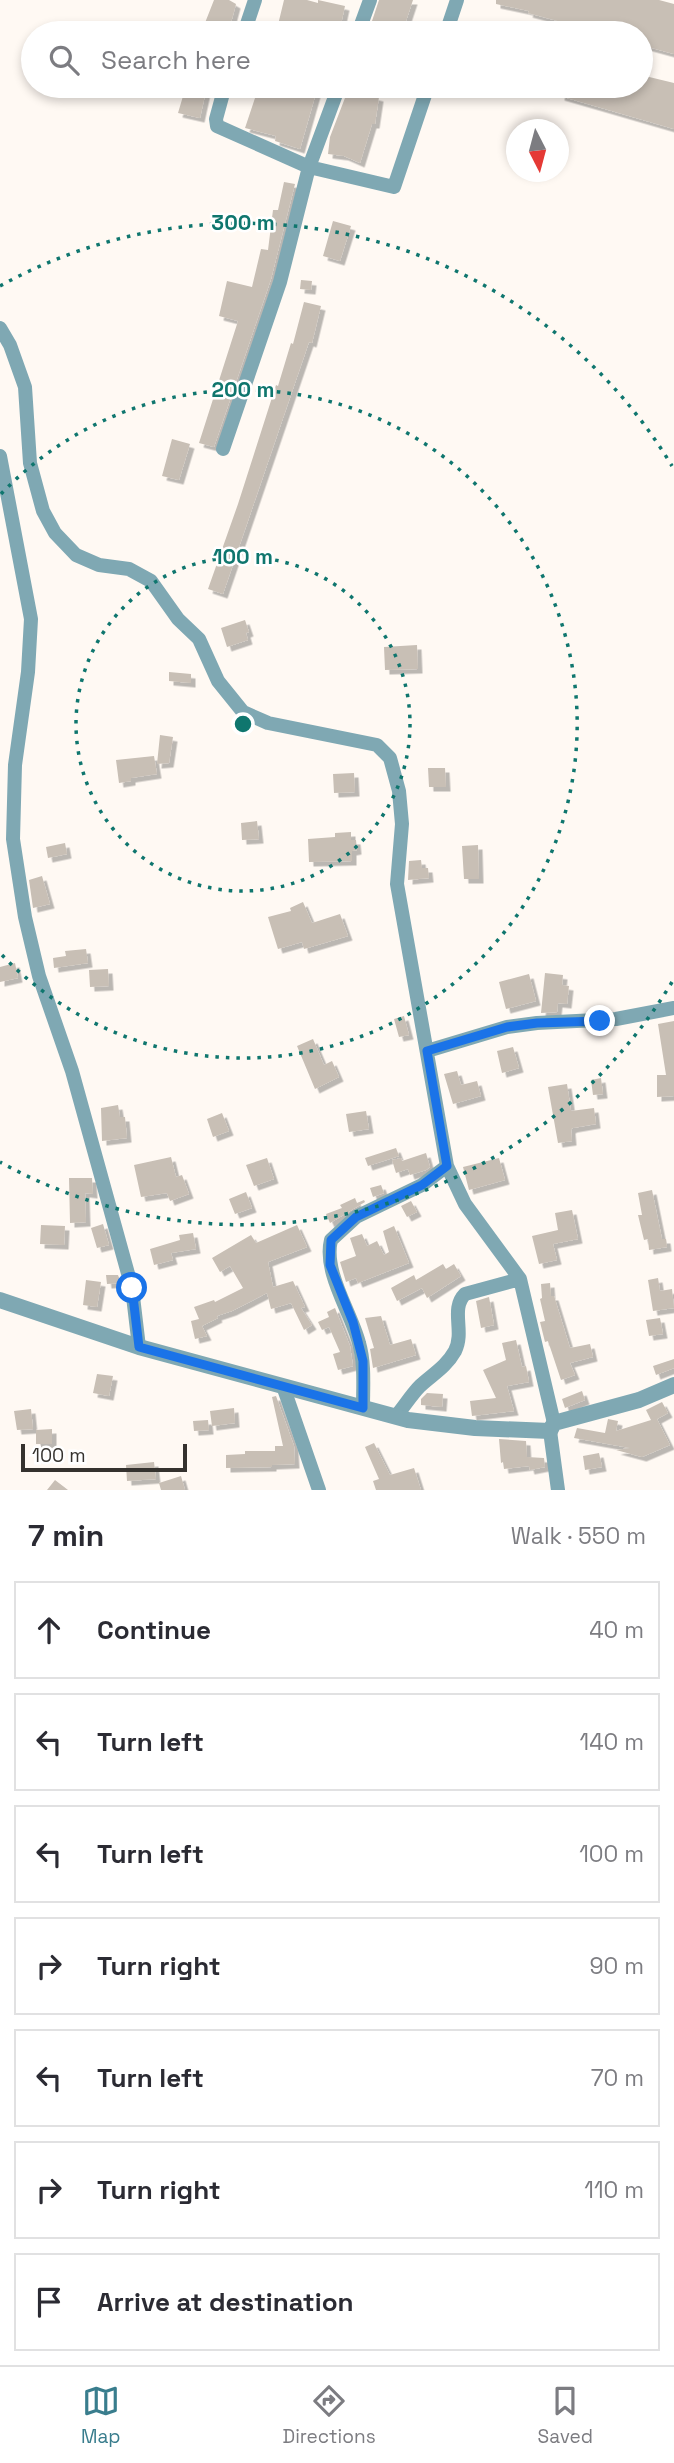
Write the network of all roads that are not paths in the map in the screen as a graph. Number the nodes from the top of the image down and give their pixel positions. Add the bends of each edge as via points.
1 (255, 0) edge
2 (370, 0) edge
3 (457, 0) edge
4 (248, 21) edge
5 (362, 21) edge
6 (450, 21) edge
7 (222, 98) edge
8 (335, 98) edge
9 (424, 98) edge
10 (309, 167) junction
11 (0, 328) edge
12 (223, 449) dead end
13 (0, 456) edge
14 (674, 1008) edge
15 (427, 1051) junction
16 (447, 1166) junction
17 (520, 1279) junction
18 (0, 1300) edge
19 (139, 1347) junction
20 (674, 1385) edge
21 (283, 1386) junction
22 (363, 1408) junction
23 (396, 1416) junction
24 (552, 1427) junction
25 (319, 1490) edge
26 (558, 1490) edge

1 - 4 street
2 - 5 street
3 - 6 street
7 - 10 street via 217,127
8 - 10 street
9 - 10 street via 394,187
10 - 12 street via 280,282
11 - 15 street via 25,387 30,463 43,511 55,533 76,555 99,565 129,569 151,581 199,639 218,681 243,712 268,723 377,745 390,758 401,824 397,884
13 - 19 street via 30,619 15,765 13,839 25,917 132,1288
14 - 15 street via 616,1019 507,1027
15 - 16 street
16 - 17 street via 465,1204
16 - 22 street via 422,1185 356,1217 331,1240 330,1265 363,1361
17 - 23 street via 460,1299 460,1336 455,1350 444,1368 419,1387
17 - 24 street
18 - 19 street
19 - 21 street
20 - 24 street
21 - 22 street
21 - 25 street
22 - 23 street
23 - 24 street via 475,1428
24 - 26 street

